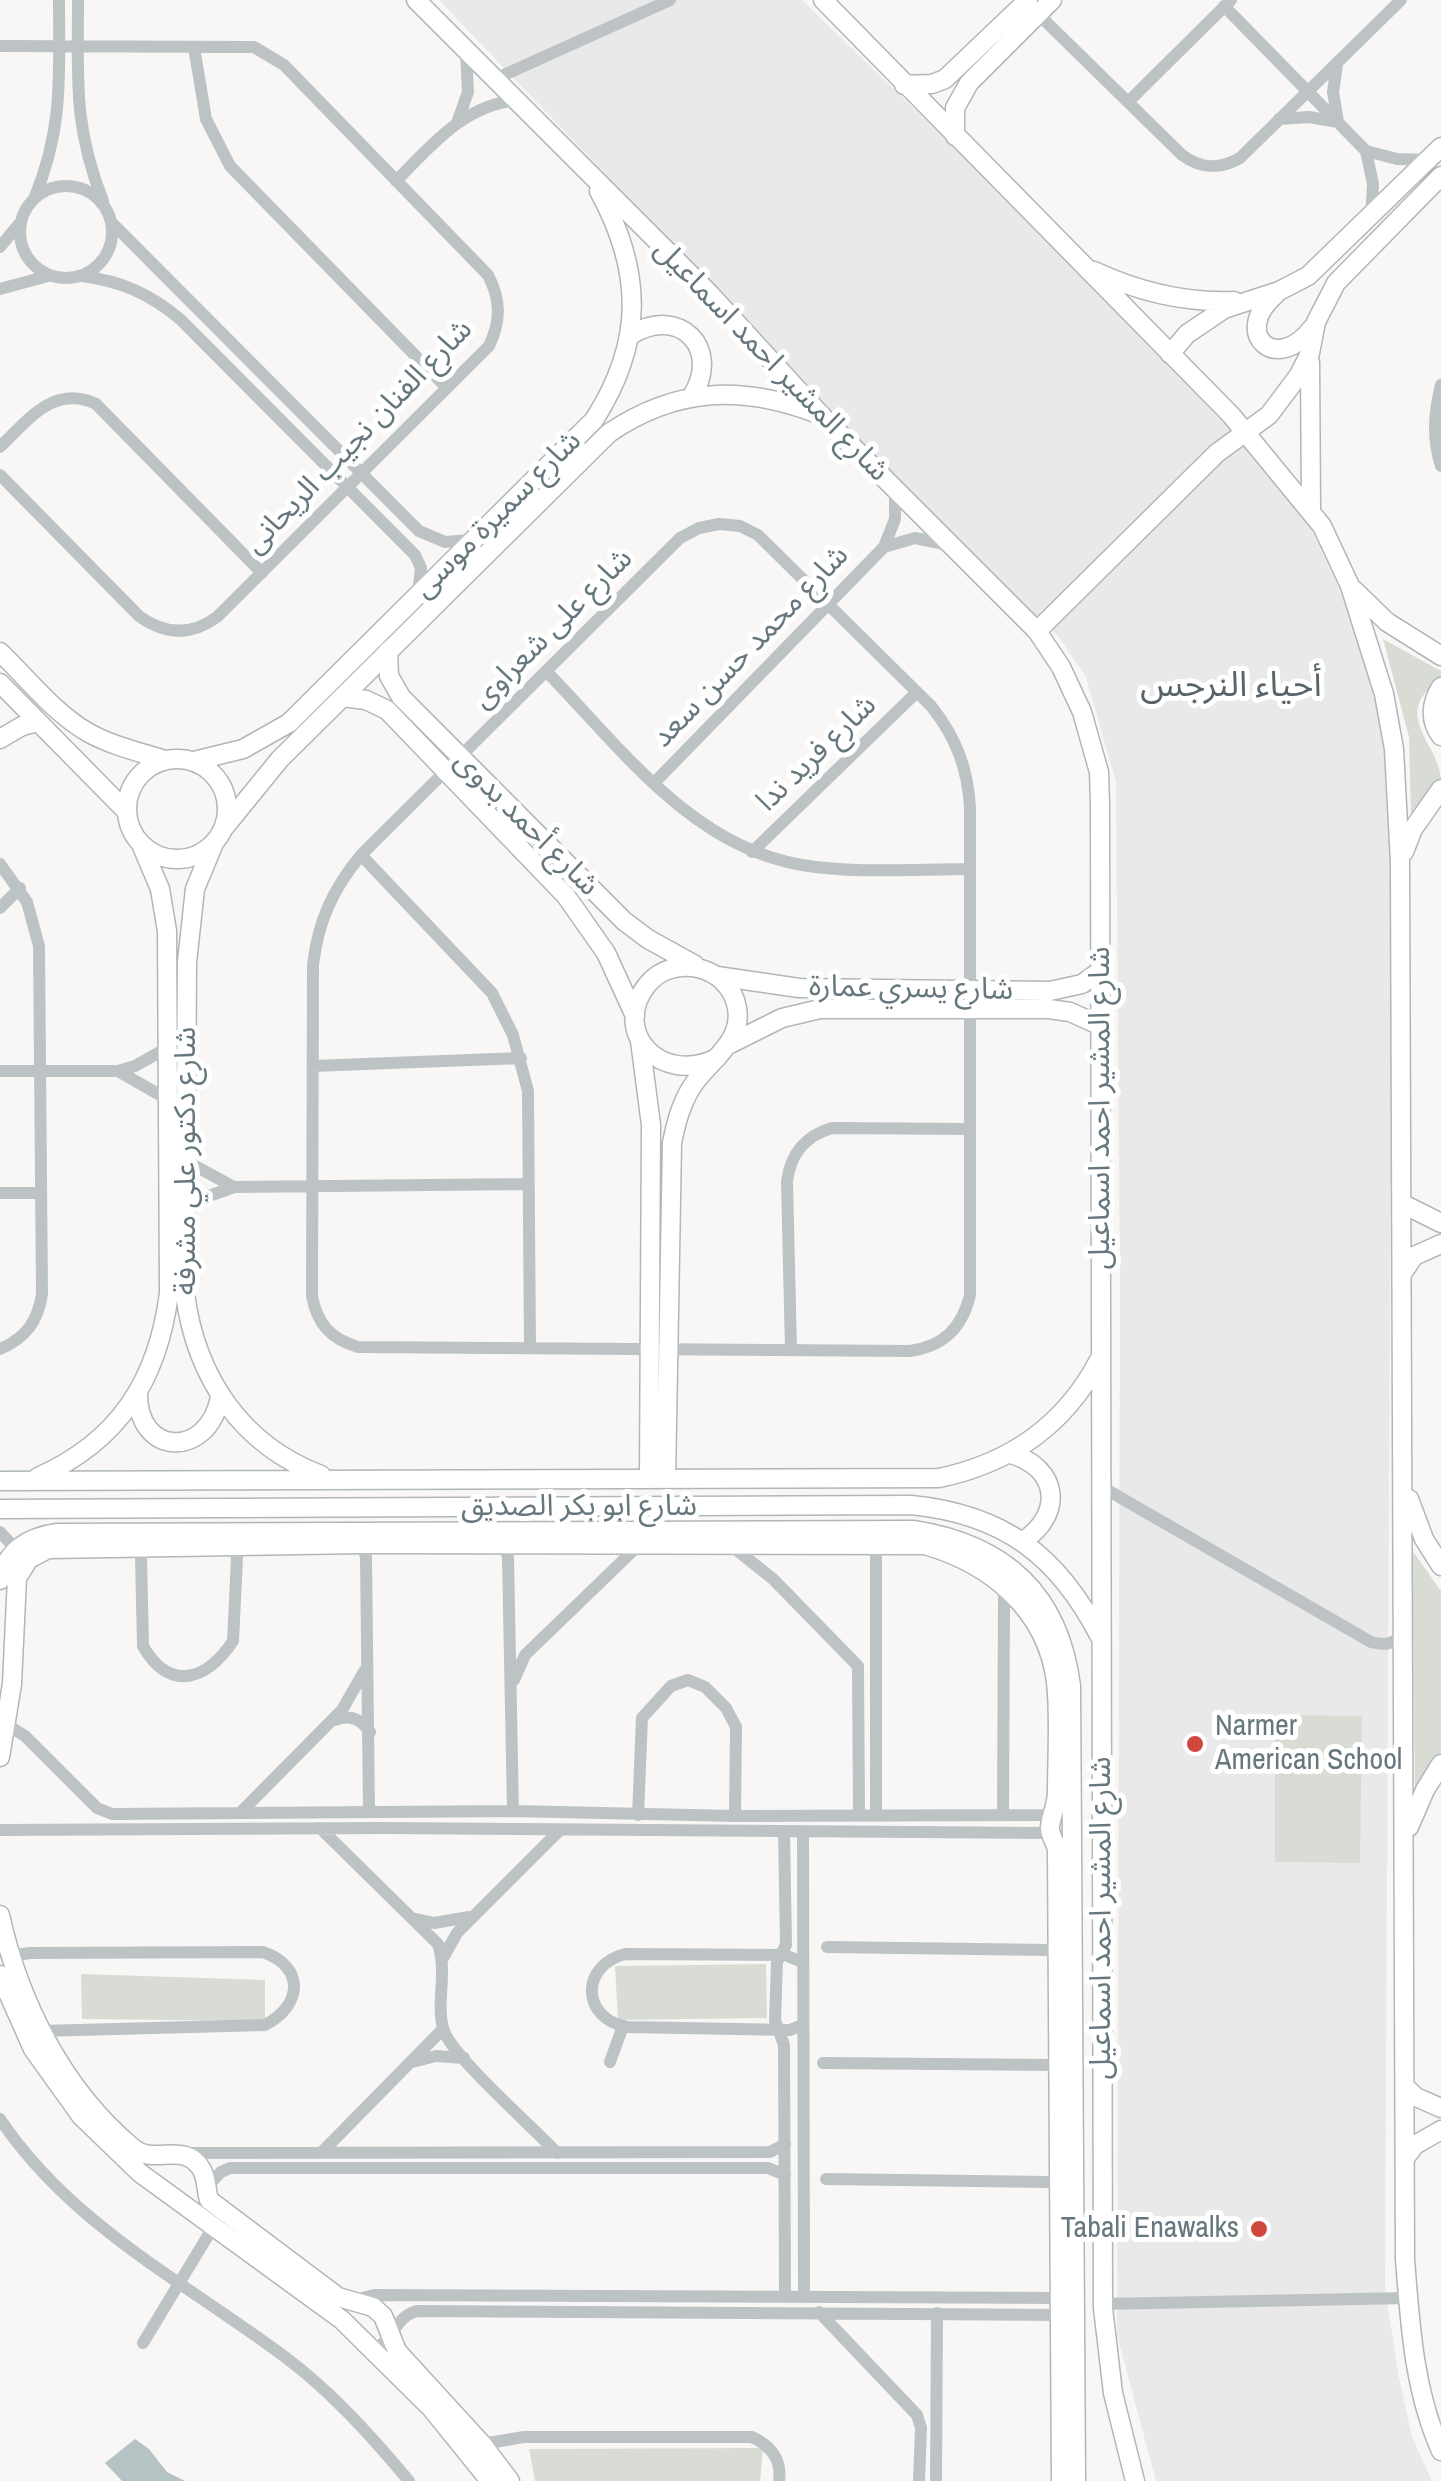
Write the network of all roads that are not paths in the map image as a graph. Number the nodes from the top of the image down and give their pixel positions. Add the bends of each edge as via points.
1 (59, 0) edge
2 (78, 0) edge
3 (416, 0) edge
4 (670, 0) edge
5 (823, 0) edge
6 (1052, 0) edge
7 (1400, 0) edge
8 (1228, 3) edge
9 (1029, 4) edge
10 (0, 46) edge
11 (59, 47) junction
12 (78, 47) junction
13 (194, 47) junction
14 (466, 50) junction
15 (1338, 62) junction
16 (495, 79) junction
17 (904, 84) junction
18 (1308, 92) junction
19 (516, 100) junction
20 (1128, 102) junction
21 (458, 120) junction
22 (1279, 120) junction
23 (1338, 122) junction
24 (955, 136) junction
25 (1366, 151) junction
26 (1435, 154) edge
27 (589, 174) junction
28 (1440, 177) edge
29 (396, 180) junction
30 (34, 199) junction
31 (106, 208) junction
32 (1371, 218) junction
33 (21, 222) junction
34 (111, 222) junction
35 (0, 247) edge
36 (1086, 267) junction
37 (48, 276) junction
38 (82, 276) junction
39 (0, 289) edge
40 (1279, 291) junction
41 (1244, 300) junction
42 (1316, 322) junction
43 (631, 336) junction
44 (1310, 352) junction
45 (1170, 354) junction
46 (1441, 385) edge
47 (447, 388) junction
48 (692, 396) junction
49 (821, 415) junction
50 (1246, 432) junction
51 (0, 447) edge
52 (1441, 466) edge
53 (362, 474) junction
54 (0, 475) edge
55 (348, 487) junction
56 (895, 491) junction
57 (1310, 512) junction
58 (474, 540) junction
59 (952, 546) junction
60 (884, 547) junction
61 (262, 573) junction
62 (1350, 586) junction
63 (417, 596) junction
64 (829, 605) junction
65 (1037, 632) junction
66 (388, 651) junction
67 (0, 652) edge
68 (1441, 656) edge
69 (546, 671) junction
70 (1441, 687) edge
71 (2, 692) edge
72 (917, 692) junction
73 (342, 697) junction
74 (38, 722) junction
75 (1441, 736) edge
76 (0, 739) edge
77 (460, 757) junction
78 (165, 760) junction
79 (194, 761) junction
80 (446, 771) junction
81 (655, 782) junction
82 (1441, 790) edge
83 (127, 812) junction
84 (218, 836) junction
85 (140, 842) junction
86 (752, 852) junction
87 (360, 855) junction
88 (1400, 862) junction
89 (0, 864) edge
90 (970, 869) junction
91 (20, 888) junction
92 (0, 908) edge
93 (1100, 971) junction
94 (709, 972) junction
95 (970, 1000) junction
96 (1100, 1025) junction
97 (637, 1026) junction
98 (167, 1048) junction
99 (723, 1051) junction
100 (521, 1058) junction
101 (312, 1066) junction
102 (0, 1071) edge
103 (40, 1071) junction
104 (118, 1071) junction
105 (167, 1099) junction
106 (177, 1129) junction
107 (970, 1129) junction
108 (186, 1161) junction
109 (528, 1184) junction
110 (312, 1186) junction
111 (234, 1187) junction
112 (0, 1192) edge
113 (42, 1192) junction
114 (1403, 1204) junction
115 (186, 1209) junction
116 (1441, 1223) edge
117 (1441, 1244) edge
118 (1404, 1271) junction
119 (530, 1348) junction
120 (0, 1349) edge
121 (659, 1349) junction
122 (791, 1350) junction
123 (1102, 1355) junction
124 (138, 1392) junction
125 (220, 1398) junction
126 (1011, 1454) junction
127 (330, 1479) junction
128 (440, 1479) junction
129 (658, 1479) junction
130 (0, 1480) edge
131 (30, 1481) junction
132 (1404, 1484) junction
133 (1102, 1487) junction
134 (438, 1508) junction
135 (0, 1509) edge
136 (0, 1532) edge
137 (597, 1537) junction
138 (782, 1538) junction
139 (512, 1539) junction
140 (1023, 1541) junction
141 (362, 1544) junction
142 (640, 1544) junction
143 (729, 1544) junction
144 (872, 1544) junction
145 (234, 1546) junction
146 (138, 1547) junction
147 (16, 1549) junction
148 (1441, 1566) edge
149 (611, 1571) junction
150 (773, 1579) junction
151 (0, 1580) edge
152 (1001, 1582) junction
153 (1030, 1614) junction
154 (1004, 1626) junction
155 (510, 1630) junction
156 (1404, 1634) junction
157 (1101, 1639) junction
158 (538, 1642) junction
159 (367, 1664) junction
160 (512, 1687) junction
161 (329, 1723) junction
162 (6, 1724) junction
163 (370, 1732) junction
164 (29, 1740) junction
165 (0, 1755) edge
166 (1441, 1764) edge
167 (241, 1812) junction
168 (348, 1812) junction
169 (369, 1812) junction
170 (385, 1812) junction
171 (513, 1812) junction
172 (1064, 1813) junction
173 (859, 1814) junction
174 (876, 1814) junction
175 (638, 1815) junction
176 (940, 1815) junction
177 (1004, 1815) junction
178 (734, 1816) junction
179 (320, 1828) junction
180 (348, 1828) junction
181 (385, 1828) junction
182 (0, 1830) edge
183 (560, 1830) junction
184 (784, 1832) junction
185 (802, 1832) junction
186 (940, 1833) junction
187 (1063, 1839) junction
188 (1404, 1842) junction
189 (0, 1915) edge
190 (475, 1916) junction
191 (413, 1918) junction
192 (827, 1947) dead end
193 (1058, 1952) junction
194 (9, 1956) junction
195 (779, 1956) junction
196 (443, 1958) junction
197 (802, 1962) junction
198 (0, 1975) edge
199 (802, 2025) junction
200 (623, 2026) junction
201 (777, 2028) junction
202 (443, 2029) junction
203 (40, 2031) junction
204 (464, 2058) junction
205 (610, 2062) dead end
206 (824, 2063) dead end
207 (409, 2064) junction
208 (1060, 2068) junction
209 (1405, 2087) junction
210 (1441, 2108) edge
211 (0, 2119) edge
212 (1441, 2130) edge
213 (785, 2144) junction
214 (322, 2152) junction
215 (440, 2152) junction
216 (172, 2153) junction
217 (557, 2153) junction
218 (1405, 2158) junction
219 (439, 2169) junction
220 (785, 2175) junction
221 (826, 2179) dead end
222 (155, 2184) junction
223 (1060, 2185) junction
224 (206, 2188) junction
225 (185, 2205) junction
226 (215, 2224) junction
227 (180, 2282) junction
228 (784, 2295) junction
229 (804, 2295) junction
230 (845, 2296) junction
231 (1408, 2298) junction
232 (354, 2300) junction
233 (1103, 2304) junction
234 (1068, 2306) junction
235 (819, 2312) junction
236 (844, 2312) junction
237 (937, 2313) junction
238 (342, 2320) junction
239 (390, 2334) junction
240 (143, 2343) dead end
241 (374, 2349) junction
242 (482, 2444) junction
243 (1441, 2451) edge
244 (409, 2481) edge
245 (490, 2481) edge
246 (510, 2481) edge
247 (779, 2481) edge
248 (919, 2481) edge
249 (936, 2481) edge
250 (1061, 2481) edge
251 (1076, 2481) edge
252 (1134, 2481) edge

1 - 11 street
2 - 12 street
3 - 14 street, شارع المشير احمد اسماعيل
4 - 16 street
5 - 17 street
6 - 9 street
7 - 15 street
8 - 18 street
8 - 20 street
9 - 17 street via 945,79
9 - 20 street
9 - 24 street via 960,94
10 - 11 street, شارع الفنان نجيب الريحانى
11 - 12 street, شارع الفنان نجيب الريحانى
11 - 30 street via 57,125
12 - 13 street, شارع الفنان نجيب الريحانى
12 - 31 street via 80,125
13 - 29 street, شارع الفنان نجيب الريحانى via 254,47 276,57
13 - 47 street via 206,118 230,166
14 - 16 street, شارع المشير احمد اسماعيل
14 - 21 street via 470,78
15 - 18 street
15 - 23 street
16 - 19 street, شارع المشير احمد اسماعيل
17 - 24 street
18 - 22 street
18 - 23 street
19 - 21 street
19 - 27 street, شارع المشير احمد اسماعيل
20 - 22 street via 1182,155 1203,166 1240,158
21 - 29 street
22 - 23 street
23 - 25 street
24 - 36 street
25 - 26 street via 1397,159
25 - 32 street
26 - 32 street
27 - 43 street, شارع سميرة موسى via 630,272
27 - 49 street, شارع المشير احمد اسماعيل
28 - 42 street via 1350,266
29 - 47 street, شارع الفنان نجيب الريحانى via 488,275 498,302 489,346
30 - 31 street via 72,186
30 - 33 street
31 - 34 street
32 - 40 street via 1308,276
33 - 35 street
33 - 37 street via 24,254
34 - 38 street via 110,248
34 - 53 street
36 - 41 street via 1157,294
36 - 45 street
37 - 38 street
37 - 39 street
38 - 55 street via 125,285 163,305
40 - 41 street
40 - 42 street via 1256,319 1264,344 1290,349
41 - 45 street via 1205,320
42 - 44 street
43 - 48 street via 661,324 691,336 704,366
43 - 58 street, شارع سميرة موسى via 611,394 594,420
44 - 50 street via 1285,396
44 - 57 street
45 - 50 street
46 - 52 street via 1435,412
47 - 53 street, شارع الفنان نجيب الريحانى
48 - 49 street, شارع سميرة موسى via 765,398
48 - 66 street, شارع سميرة موسى via 662,403 609,433
49 - 56 street, شارع المشير احمد اسماعيل
50 - 57 street
50 - 65 street via 1216,453
51 - 61 street via 51,401 96,404
53 - 55 street, شارع الفنان نجيب الريحانى
53 - 58 street via 419,531 445,542
54 - 61 street, شارع الفنان نجيب الريحانى via 139,616 160,628 185,631 209,623
55 - 61 street, شارع الفنان نجيب الريحانى
55 - 63 street via 415,555 422,583
56 - 59 street, شارع المشير احمد اسماعيل
56 - 60 street, شارع محمد حسن سعد via 896,519
57 - 62 street
58 - 63 street, شارع سميرة موسى
59 - 60 street, شارع محمد حسن سعد via 915,538
59 - 65 street, شارع المشير احمد اسماعيل
60 - 64 street, شارع محمد حسن سعد
62 - 68 street via 1397,629
62 - 88 street via 1394,749
63 - 79 street, شارع سميرة موسى via 289,724 243,749
64 - 69 street, شارع على شعراوى via 758,535 740,526 698,528 680,538
64 - 72 street, شارع على شعراوى
64 - 81 street, شارع محمد حسن سعد
65 - 93 street, شارع المشير احمد اسماعيل via 1072,687 1098,772
66 - 73 street, شارع سميرة موسى
66 - 77 street, شارع أحمد بدوى via 394,687
67 - 78 street via 87,732
69 - 77 street, شارع على شعراوى
69 - 81 street
70 - 75 street via 1432,715
71 - 74 street
72 - 86 street, شارع فريد ندا
72 - 90 street, شارع على شعراوى via 944,722 962,758
73 - 80 street, شارع أحمد بدوى via 387,710
73 - 84 street, شارع سميرة موسى
74 - 76 street
74 - 83 street
77 - 80 street, شارع على شعراوى
77 - 94 street, شارع أحمد بدوى via 624,921
78 - 79 street
78 - 83 street via 137,779
79 - 84 street via 220,781 226,796
80 - 87 street, شارع على شعراوى
80 - 97 street, شارع أحمد بدوى via 580,914 606,953
81 - 86 street via 695,820
82 - 88 street
83 - 85 street
84 - 85 street via 185,858 168,858
84 - 106 street, شارع دكتور علي مشرفة via 190,914
85 - 98 street, شارع دكتور علي مشرفة via 160,889 167,931
86 - 90 street via 831,868
87 - 100 street via 492,993
87 - 101 street, شارع على شعراوى via 326,906 317,934
88 - 114 street
89 - 91 street
90 - 95 street, شارع على شعراوى
91 - 92 street
91 - 103 street via 39,946
93 - 95 street, شارع يسري عمارة via 1061,990
93 - 96 street, شارع المشير احمد اسماعيل
94 - 95 street, شارع يسري عمارة via 798,988
94 - 97 street via 682,966 648,982 638,998
94 - 99 street via 730,990 737,1007 737,1026
95 - 96 street, شارع يسري عمارة via 1060,1010
95 - 99 street, شارع يسري عمارة via 820,1009 782,1018
95 - 107 street, شارع على شعراوى
96 - 123 street, شارع المشير احمد اسماعيل
97 - 99 street via 648,1051 663,1063 700,1066
97 - 121 street, شارع أحمد بدوى via 651,1125
98 - 104 street
98 - 105 street, شارع دكتور علي مشرفة
99 - 121 street, شارع أحمد بدوى via 691,1088 675,1124
100 - 101 street
100 - 109 street via 528,1091
101 - 110 street, شارع على شعراوى
102 - 103 street
103 - 104 street
103 - 113 street
104 - 105 street
105 - 106 street, شارع دكتور علي مشرفة
106 - 108 street, شارع دكتور علي مشرفة
106 - 124 street, شارع دكتور علي مشرفة via 169,1292 160,1344
107 - 122 street, شارع على شعراوى via 970,1295 957,1328 910,1352
107 - 122 street via 832,1128 800,1147 787,1181
108 - 111 street
108 - 115 street, شارع دكتور علي مشرفة
109 - 110 street
109 - 119 street
110 - 111 street
110 - 119 street, شارع على شعراوى via 312,1296 331,1335 358,1347
111 - 115 street
112 - 113 street
113 - 120 street via 40,1308 26,1332
114 - 116 street
114 - 118 street
115 - 125 street, شارع دكتور علي مشرفة via 189,1322
117 - 118 street via 1414,1256
118 - 132 street
119 - 121 street, شارع على شعراوى
121 - 122 street, شارع على شعراوى
121 - 129 street, شارع أحمد بدوى
123 - 126 street, شارع ابو بكر الصديق via 1074,1402
123 - 133 street, شارع المشير احمد اسماعيل
124 - 125 street via 145,1426 175,1442 207,1430
124 - 131 street, شارع دكتور علي مشرفة via 92,1446
125 - 127 street, شارع دكتور علي مشرفة via 268,1447
126 - 129 street, شارع ابو بكر الصديق via 964,1472 914,1480
126 - 140 street via 1040,1470 1052,1501 1038,1532
127 - 128 street, شارع ابو بكر الصديق
127 - 131 street, شارع ابو بكر الصديق
128 - 129 street, شارع ابو بكر الصديق
128 - 134 street
130 - 131 street, شارع ابو بكر الصديق
132 - 148 street
132 - 156 street
133 - 156 street via 1371,1642 1384,1646
133 - 157 street, شارع المشير احمد اسماعيل
134 - 135 street, شارع ابو بكر الصديق
134 - 140 street, شارع ابو بكر الصديق via 911,1505 970,1515
136 - 147 street
137 - 138 street
137 - 139 street
137 - 142 street
137 - 149 street
138 - 143 street
138 - 144 street
138 - 150 street via 767,1558
138 - 172 street via 913,1530 986,1551 1024,1580 1052,1618 1068,1662
139 - 141 street
139 - 147 street via 57,1533
139 - 155 street
140 - 157 street, شارع ابو بكر الصديق via 1082,1601
141 - 145 street
141 - 159 street
142 - 143 street
142 - 149 street
143 - 150 street
144 - 152 street via 953,1552
144 - 174 street
145 - 146 street
145 - 146 street via 233,1642 204,1672 184,1678 168,1674 143,1646
146 - 162 street via 48,1549 21,1568
147 - 151 street
149 - 158 street
150 - 173 street via 858,1666
152 - 153 street
152 - 154 street
153 - 154 street
153 - 172 street via 1056,1684
154 - 177 street
155 - 158 street
155 - 160 street
156 - 188 street
157 - 233 street, شارع المشير احمد اسماعيل
158 - 160 street via 516,1670
159 - 161 street via 353,1696
159 - 163 street
160 - 171 street
161 - 163 street via 348,1716
161 - 167 street
162 - 164 street
162 - 165 street
163 - 169 street
164 - 165 street via 14,1742
164 - 167 street via 104,1812
166 - 188 street
167 - 168 street
168 - 169 street
168 - 180 street
169 - 170 street
170 - 171 street
170 - 181 street
171 - 175 street
172 - 177 street
172 - 187 street via 1050,1824
173 - 174 street
173 - 178 street
174 - 176 street
175 - 178 street
175 - 178 street via 642,1718 670,1686 688,1680 705,1687 736,1727
176 - 177 street
176 - 186 street
179 - 180 street
179 - 182 street
179 - 191 street
180 - 181 street
181 - 183 street
183 - 184 street
183 - 190 street
184 - 185 street
184 - 195 street via 786,1945
185 - 186 street
185 - 197 street
186 - 187 street via 1044,1833
187 - 193 street
187 - 234 street
188 - 209 street
189 - 194 street
190 - 191 street via 434,1923
190 - 196 street
191 - 196 street
192 - 193 street
193 - 208 street
194 - 203 street
194 - 203 street via 263,1952 285,1964 294,1985 292,2002 265,2025
195 - 197 street
195 - 200 street via 614,1957 596,1974 592,1992 598,2012
195 - 201 street
196 - 202 street
197 - 199 street
198 - 222 street via 56,2084
199 - 201 street
199 - 229 street
200 - 201 street
200 - 205 street
201 - 213 street via 784,2045
202 - 204 street
202 - 207 street
203 - 216 street via 92,2106 135,2150
204 - 207 street via 436,2056
204 - 217 street
206 - 208 street
207 - 214 street
208 - 223 street
209 - 210 street
209 - 218 street
211 - 227 street via 71,2202
212 - 218 street
213 - 217 street via 770,2152
213 - 220 street
214 - 215 street
214 - 216 street
215 - 217 street
215 - 219 street
216 - 222 street via 152,2163
216 - 224 street via 200,2166
218 - 231 street
219 - 220 street via 769,2168
219 - 224 street via 230,2168
220 - 228 street
221 - 223 street
222 - 225 street
223 - 234 street
224 - 225 street
224 - 232 street via 209,2200 338,2297
225 - 226 street
226 - 227 street
226 - 238 street
227 - 240 street
227 - 244 street via 290,2360
228 - 229 street
228 - 232 street
229 - 230 street
230 - 234 street
230 - 236 street
231 - 233 street
231 - 243 street via 1422,2396
232 - 238 street
232 - 239 street via 383,2316
233 - 252 street, شارع المشير احمد اسماعيل via 1113,2394
234 - 237 street via 1048,2313
234 - 250 street
234 - 251 street
235 - 236 street
235 - 239 street via 417,2311 402,2316
235 - 248 street via 918,2416
236 - 237 street
237 - 249 street
238 - 241 street
239 - 241 street
239 - 242 street via 397,2351
241 - 245 street
242 - 246 street
242 - 247 street via 524,2437 752,2437 774,2452

